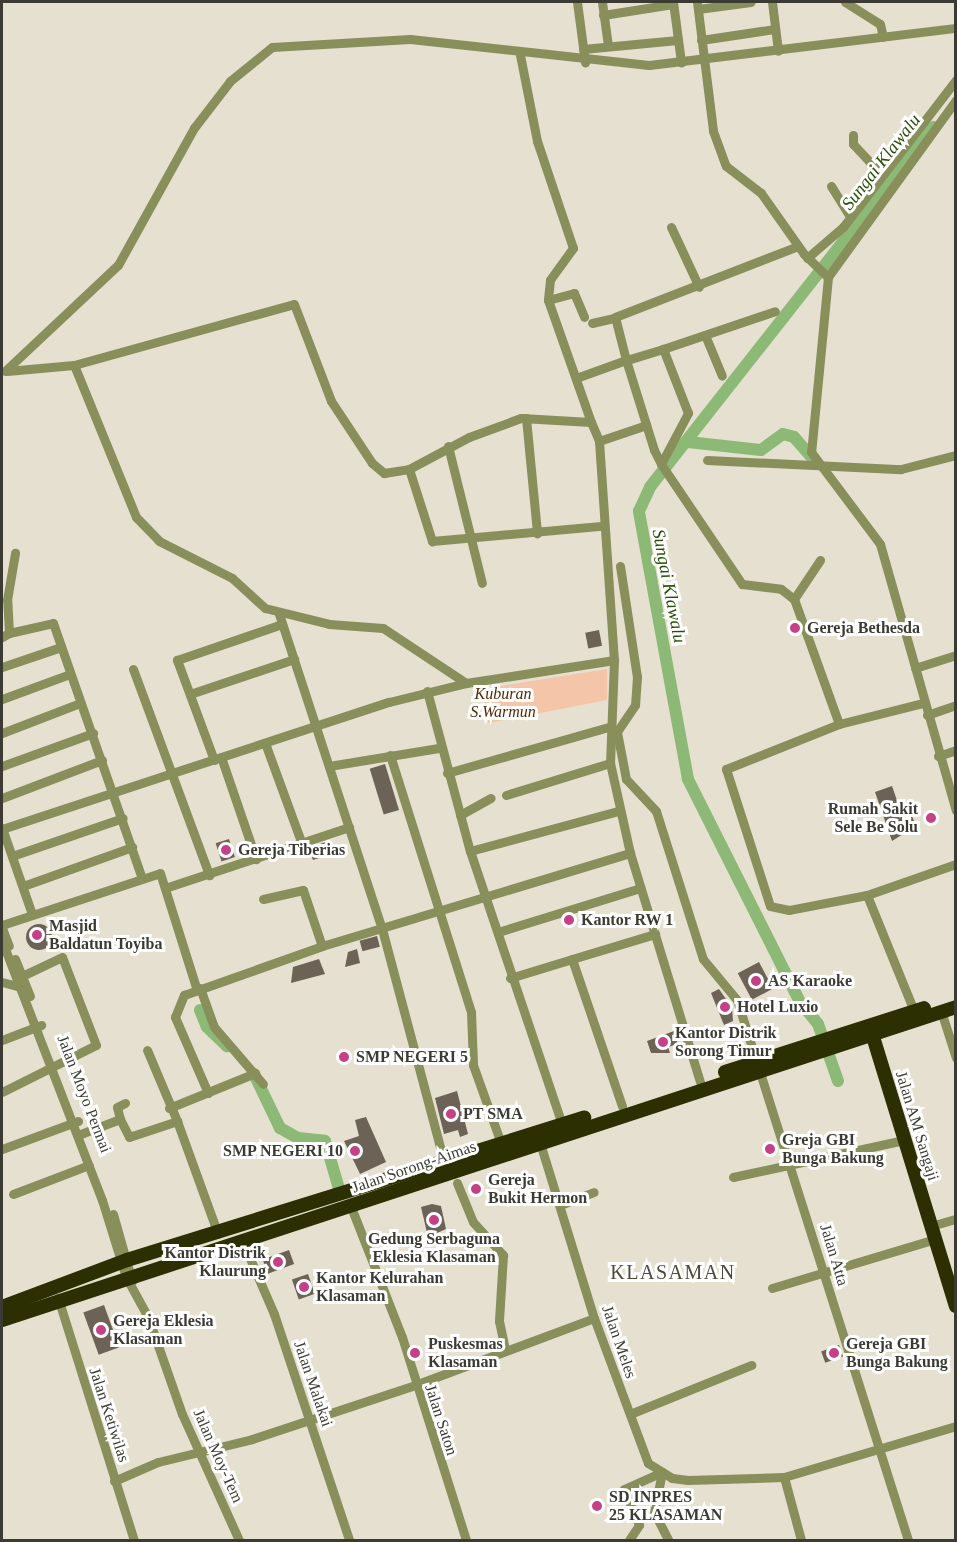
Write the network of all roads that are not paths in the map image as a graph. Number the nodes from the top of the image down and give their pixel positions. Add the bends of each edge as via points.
1 (577, 2) edge
2 (602, 2) edge
3 (751, 2) edge
4 (772, 2) edge
5 (845, 2) edge
6 (673, 3) edge
7 (697, 5) edge
8 (603, 15) junction
9 (956, 28) edge
10 (775, 29) junction
11 (883, 37) junction
12 (678, 40) junction
13 (701, 40) junction
14 (608, 46) junction
15 (583, 49) junction
16 (778, 51) junction
17 (520, 55) junction
18 (704, 60) junction
19 (585, 62) junction
20 (681, 62) junction
21 (956, 80) edge
22 (956, 100) edge
23 (853, 135) dead end
24 (882, 175) junction
25 (831, 186) dead end
26 (850, 217) junction
27 (671, 227) dead end
28 (798, 246) junction
29 (807, 258) junction
30 (822, 272) junction
31 (699, 287) junction
32 (548, 300) junction
33 (774, 311) dead end
34 (614, 318) junction
35 (705, 335) junction
36 (663, 349) junction
37 (626, 360) junction
38 (74, 365) junction
39 (4, 372) edge
40 (722, 376) dead end
41 (576, 378) junction
42 (526, 418) junction
43 (591, 422) junction
44 (646, 425) junction
45 (599, 441) junction
46 (448, 446) junction
47 (956, 455) edge
48 (707, 460) dead end
49 (815, 462) junction
50 (664, 467) junction
51 (409, 469) junction
52 (601, 526) junction
53 (537, 533) junction
54 (472, 541) junction
55 (15, 553) dead end
56 (820, 560) dead end
57 (620, 566) dead end
58 (482, 583) dead end
59 (794, 598) junction
60 (279, 614) junction
61 (282, 624) junction
62 (5, 635) edge
63 (61, 647) junction
64 (956, 655) edge
65 (294, 659) junction
66 (614, 660) junction
67 (2, 667) edge
68 (915, 668) junction
69 (133, 669) dead end
70 (70, 674) junction
71 (466, 683) junction
72 (427, 691) junction
73 (190, 694) junction
74 (2, 699) edge
75 (81, 703) junction
76 (923, 703) junction
77 (956, 705) edge
78 (927, 715) junction
79 (839, 724) junction
80 (316, 726) junction
81 (608, 728) junction
82 (2, 733) edge
83 (93, 733) junction
84 (265, 743) junction
85 (439, 748) junction
86 (956, 750) edge
87 (390, 755) junction
88 (938, 756) junction
89 (218, 758) junction
90 (102, 759) junction
91 (610, 763) junction
92 (2, 766) edge
93 (329, 766) junction
94 (171, 773) junction
95 (447, 773) junction
96 (113, 791) junction
97 (506, 795) dead end
98 (2, 798) edge
99 (491, 798) dead end
100 (955, 804) edge
101 (618, 811) junction
102 (460, 815) junction
103 (123, 818) junction
104 (2, 828) edge
105 (349, 828) junction
106 (302, 844) junction
107 (132, 848) junction
108 (470, 851) junction
109 (630, 853) junction
110 (12, 856) junction
111 (256, 859) junction
112 (956, 864) edge
113 (209, 875) junction
114 (141, 876) junction
115 (23, 886) junction
116 (165, 888) junction
117 (640, 888) junction
118 (867, 895) junction
119 (488, 897) junction
120 (263, 899) dead end
121 (441, 912) junction
122 (32, 914) junction
123 (2, 926) edge
124 (382, 929) junction
125 (498, 932) junction
126 (655, 934) junction
127 (2, 941) edge
128 (322, 946) junction
129 (572, 959) junction
130 (22, 976) junction
131 (510, 978) junction
132 (2, 982) edge
133 (23, 988) junction
134 (199, 989) junction
135 (956, 997) edge
136 (956, 1006) edge
137 (914, 1011) junction
138 (941, 1011) junction
139 (38, 1026) junction
140 (871, 1029) junction
141 (2, 1040) edge
142 (147, 1050) dead end
143 (956, 1058) edge
144 (759, 1064) junction
145 (55, 1068) junction
146 (253, 1075) junction
147 (700, 1082) junction
148 (263, 1084) dead end
149 (2, 1092) edge
150 (208, 1093) junction
151 (125, 1103) dead end
152 (622, 1106) junction
153 (169, 1108) junction
154 (120, 1119) junction
155 (76, 1121) junction
156 (177, 1121) junction
157 (562, 1125) junction
158 (81, 1134) junction
159 (904, 1140) junction
160 (501, 1143) junction
161 (540, 1143) junction
162 (2, 1149) edge
163 (89, 1165) junction
164 (790, 1165) junction
165 (445, 1167) junction
166 (733, 1177) dead end
167 (457, 1183) dead end
168 (594, 1192) dead end
169 (13, 1194) dead end
170 (560, 1204) junction
171 (351, 1207) junction
172 (956, 1219) edge
173 (933, 1232) junction
174 (218, 1234) junction
175 (242, 1240) junction
176 (124, 1261) junction
177 (824, 1272) junction
178 (75, 1277) junction
179 (130, 1278) junction
180 (772, 1288) dead end
181 (79, 1291) junction
182 (58, 1298) junction
183 (956, 1306) edge
184 (2, 1307) edge
185 (594, 1318) junction
186 (2, 1320) edge
187 (505, 1349) junction
188 (751, 1365) dead end
189 (415, 1385) junction
190 (630, 1414) junction
191 (306, 1418) junction
192 (956, 1426) edge
193 (880, 1450) junction
194 (201, 1452) junction
195 (662, 1472) junction
196 (784, 1477) junction
197 (114, 1481) junction
198 (639, 1528) junction
199 (134, 1540) edge
200 (239, 1540) edge
201 (349, 1540) edge
202 (466, 1540) edge
203 (628, 1540) edge
204 (642, 1540) edge
205 (668, 1540) edge
206 (801, 1540) edge
207 (908, 1540) edge

1 - 15 street
2 - 8 street
3 - 7 street
4 - 10 street
5 - 11 street via 880,24
6 - 8 street
6 - 12 street
7 - 13 street
8 - 14 street
9 - 11 street
10 - 13 street
10 - 16 street
11 - 16 street
12 - 14 street
12 - 20 street
13 - 18 street
14 - 15 street
15 - 19 street
16 - 18 street
17 - 19 street
17 - 32 street via 537,141 573,248 550,280
17 - 39 street via 377,39 289,43 260,54 194,128 118,265
18 - 20 street
18 - 28 street via 713,131 726,166 761,193
19 - 20 street
21 - 24 street
22 - 30 street
23 - 24 street via 853,144
24 - 26 street
25 - 26 street
26 - 29 street
27 - 31 street
28 - 29 street
28 - 31 street
29 - 30 street
30 - 49 street via 811,452
31 - 34 street
32 - 34 street via 574,293 588,320
32 - 41 street
33 - 35 street
34 - 37 street
35 - 36 street
35 - 40 street
36 - 37 street
36 - 50 street via 688,413
37 - 41 street
37 - 44 street
38 - 39 street
38 - 51 street via 294,304 331,401 372,464 384,473
38 - 60 street via 123,492 148,531 232,578
41 - 43 street
42 - 43 street
42 - 46 street
42 - 53 street
43 - 45 street
44 - 45 street
44 - 50 street
45 - 52 street
46 - 51 street
46 - 54 street
47 - 49 street via 901,469
48 - 49 street
49 - 68 street via 875,533
50 - 59 street via 742,584 781,589
51 - 54 street via 430,539
52 - 53 street
52 - 66 street
53 - 54 street
54 - 58 street
55 - 62 street
56 - 59 street
57 - 144 street, Jalan Atta via 637,677 633,712 617,732 626,779 656,811 703,959 731,988
59 - 79 street
60 - 61 street
60 - 71 street via 383,628
61 - 65 street
61 - 73 street via 177,660
62 - 63 street via 50,621
63 - 67 street
63 - 70 street
64 - 68 street
65 - 73 street
65 - 80 street
66 - 71 street
66 - 81 street
68 - 76 street
69 - 94 street
70 - 74 street
70 - 75 street
71 - 72 street
72 - 80 street
72 - 85 street
73 - 89 street
75 - 82 street
75 - 83 street
76 - 78 street
76 - 79 street
77 - 78 street
78 - 88 street
79 - 118 street via 726,769 770,906 802,908
80 - 84 street
80 - 93 street
81 - 91 street
81 - 95 street
83 - 90 street
83 - 92 street
84 - 89 street
84 - 106 street
85 - 87 street
85 - 95 street
86 - 88 street
87 - 93 street
87 - 121 street
88 - 100 street
89 - 94 street
89 - 111 street
90 - 96 street
90 - 98 street
91 - 97 street
91 - 101 street
93 - 105 street
94 - 96 street
94 - 113 street
95 - 102 street
96 - 103 street
96 - 104 street
99 - 102 street
101 - 108 street
101 - 109 street
102 - 108 street
103 - 107 street
103 - 110 street
104 - 110 street
105 - 106 street
105 - 124 street
106 - 111 street
107 - 114 street
107 - 115 street
108 - 119 street
109 - 117 street
109 - 119 street
110 - 115 street
111 - 113 street
112 - 118 street
113 - 116 street
114 - 116 street via 160,873
114 - 122 street
115 - 122 street
116 - 134 street
117 - 125 street
117 - 126 street
118 - 137 street
119 - 121 street
119 - 125 street
120 - 128 street via 303,890
121 - 124 street
121 - 160 street via 471,1012 475,1073
122 - 123 street
123 - 130 street, Jalan Moyo Permai
124 - 128 street
124 - 165 street
125 - 131 street
126 - 129 street
126 - 147 street
127 - 133 street, Jalan Moyo Permai
128 - 134 street
129 - 131 street
129 - 152 street
130 - 133 street, Jalan Moyo Permai
130 - 145 street via 60,956 96,1045
131 - 157 street
132 - 133 street
133 - 139 street, Jalan Moyo Permai
134 - 146 street via 214,1027
134 - 150 street via 184,995 175,1013
135 - 137 highway
136 - 138 highway
137 - 140 highway
138 - 140 highway
138 - 143 street
139 - 141 street
139 - 145 street, Jalan Moyo Permai
140 - 144 highway, Jalan Sorong-Aimas
140 - 159 highway, Jalan AM Sangaji
142 - 153 street
144 - 147 highway, Jalan Sorong-Aimas
144 - 161 highway, Jalan Sorong-Aimas
144 - 164 street, Jalan Atta
145 - 149 street
145 - 155 street, Jalan Moyo Permai
146 - 148 street
146 - 150 street
147 - 152 highway, Jalan Sorong-Aimas
150 - 153 street
151 - 154 street via 117,1107
152 - 157 highway, Jalan Sorong-Aimas
153 - 156 street
154 - 156 street via 129,1137
154 - 158 street
155 - 158 street, Jalan Moyo Permai
155 - 162 street
156 - 174 street via 184,1128
157 - 160 highway, Jalan Sorong-Aimas
158 - 163 street, Jalan Moyo Permai
158 - 176 street, Jalan Moyo Permai
159 - 164 street
159 - 173 highway, Jalan AM Sangaji
160 - 165 highway, Jalan Sorong-Aimas
161 - 165 highway, Jalan Sorong-Aimas
161 - 170 street, Jalan Meles
163 - 169 street
163 - 176 street, Jalan Moyo Permai
164 - 166 street
164 - 177 street, Jalan Atta
165 - 171 highway, Jalan Sorong-Aimas
165 - 174 highway, Jalan Sorong-Aimas
167 - 187 street via 472,1222 502,1255 499,1321
168 - 170 street
170 - 185 street, Jalan Meles
171 - 175 highway, Jalan Sorong-Aimas
171 - 189 street, Jalan Saton via 392,1308
172 - 173 street
173 - 177 street
173 - 183 highway, Jalan AM Sangaji
174 - 176 highway, Jalan Sorong-Aimas
175 - 179 highway, Jalan Sorong-Aimas
175 - 191 street, Jalan Malakai via 274,1314
176 - 178 highway, Jalan Sorong-Aimas
176 - 179 street, Jalan Moyo Permai
177 - 180 street
177 - 193 street, Jalan Atta
178 - 181 highway
178 - 184 highway, Jalan Sorong-Aimas
179 - 181 highway, Jalan Sorong-Aimas
179 - 194 street, Jalan Moy-Tem
181 - 182 highway, Jalan Sorong-Aimas
182 - 186 highway, Jalan Sorong-Aimas
182 - 197 street, Jalan Ketiwilas
185 - 187 street
185 - 190 street, Jalan Meles
187 - 189 street
188 - 190 street
189 - 191 street
189 - 202 street, Jalan Saton
190 - 195 street, Jalan Meles via 648,1463
191 - 194 street
191 - 201 street, Jalan Malakai
192 - 193 street
193 - 196 street
193 - 207 street, Jalan Atta
194 - 197 street
194 - 200 street, Jalan Moy-Tem
195 - 196 street via 688,1480
195 - 198 street via 624,1489
195 - 205 street via 654,1512
196 - 206 street
197 - 199 street, Jalan Ketiwilas
198 - 203 street
198 - 204 street

